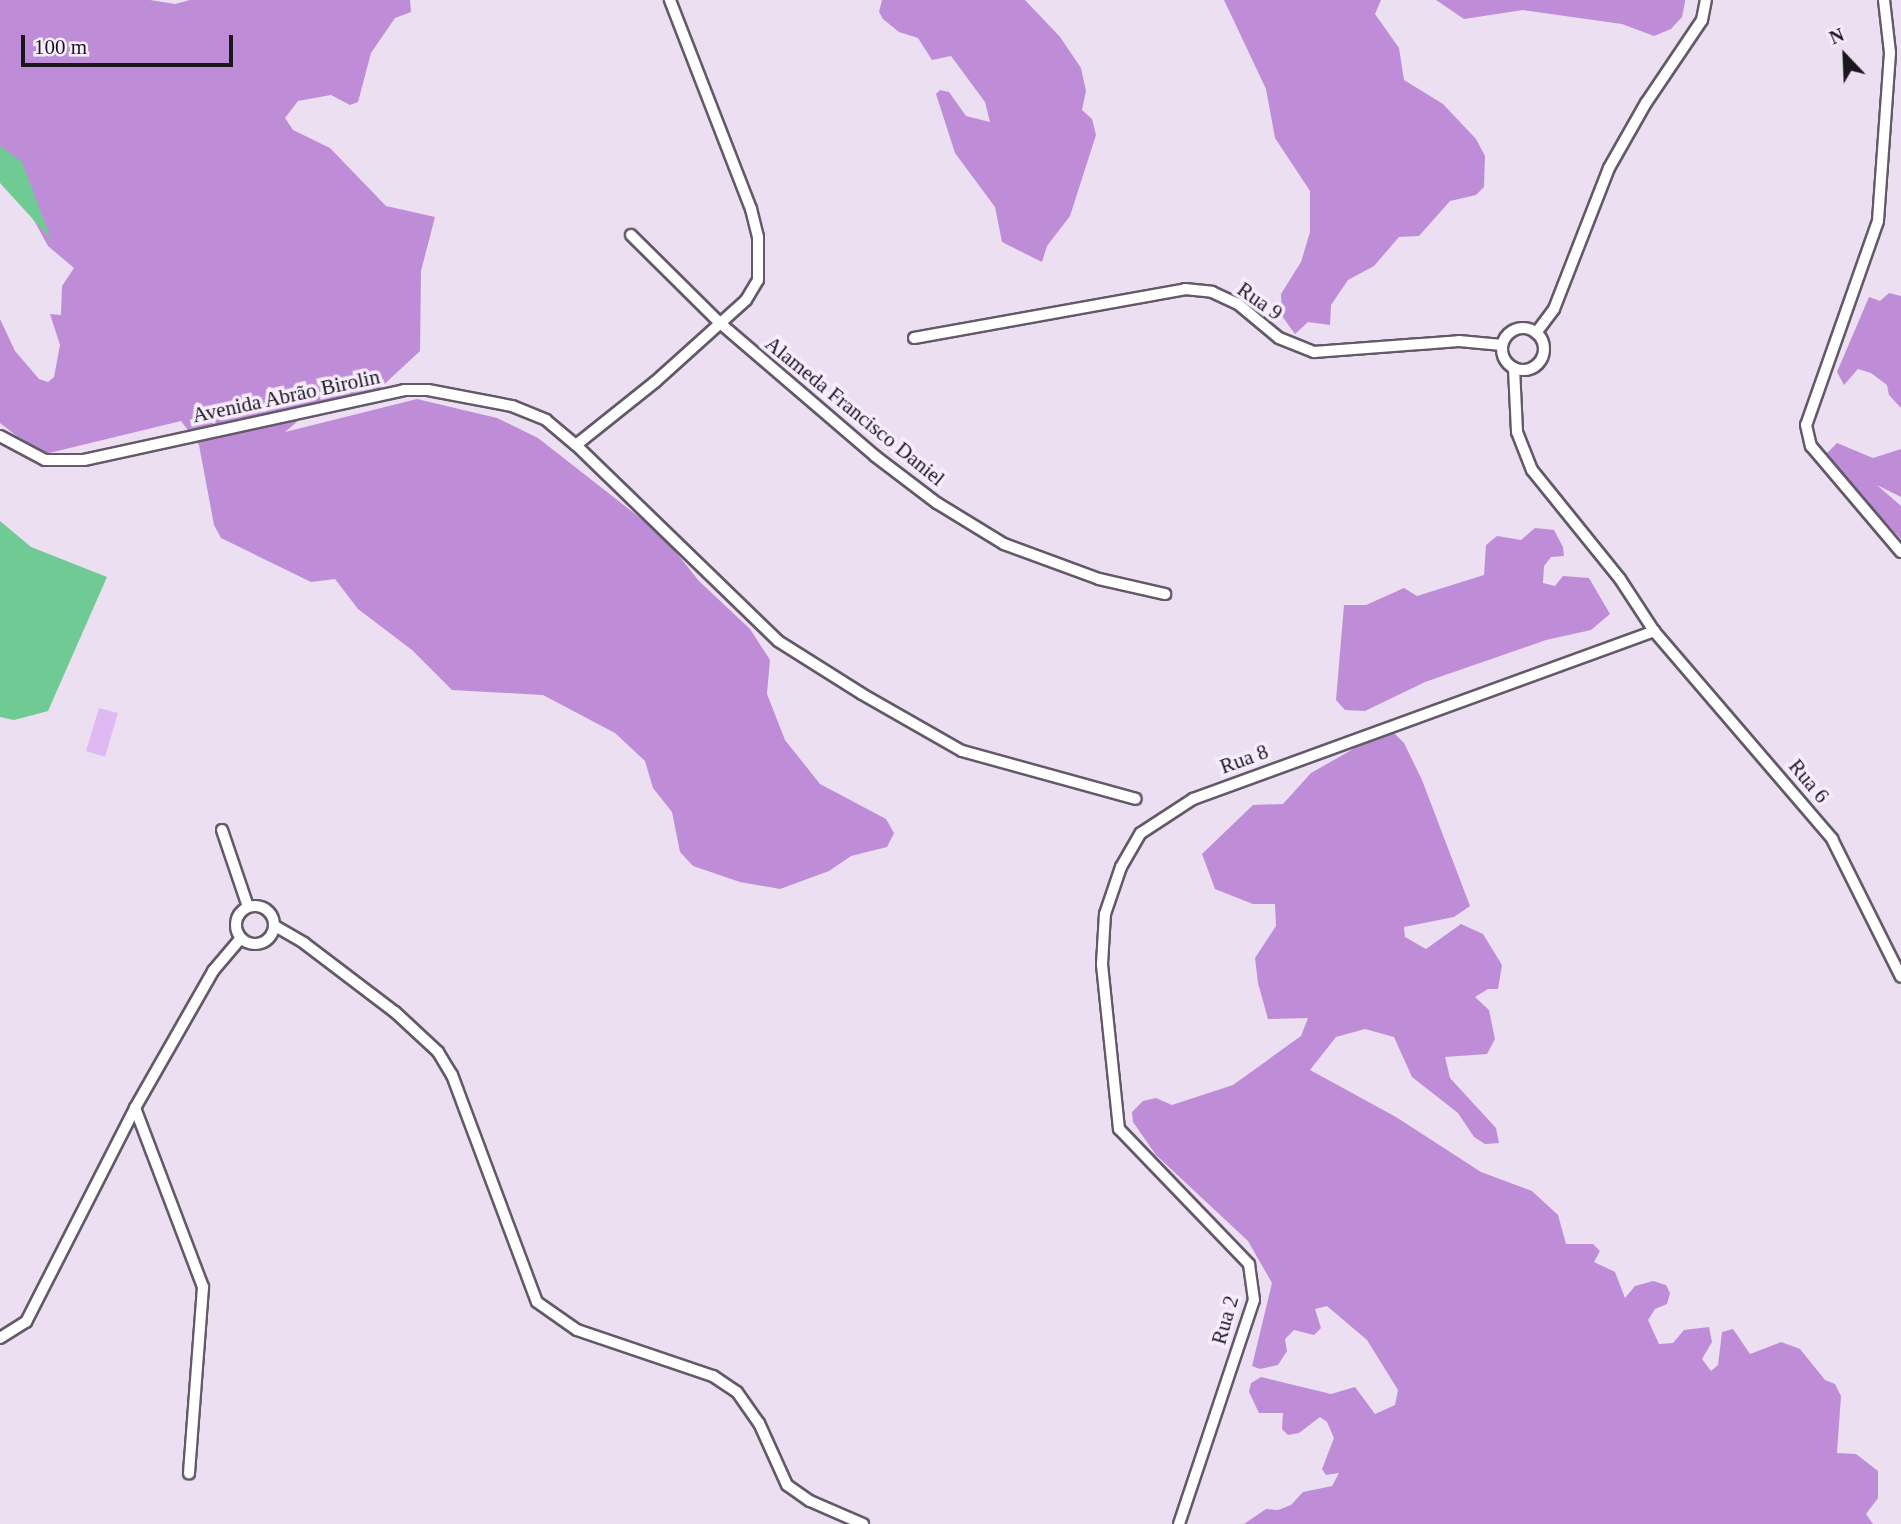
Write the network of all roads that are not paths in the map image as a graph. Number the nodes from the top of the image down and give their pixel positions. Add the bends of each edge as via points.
1 (670, 0) edge
2 (1706, 0) edge
3 (1884, 0) edge
4 (631, 235) dead end
5 (720, 323) junction
6 (1535, 333) junction
7 (914, 338) dead end
8 (1502, 345) junction
9 (1514, 368) junction
10 (0, 436) edge
11 (576, 445) junction
12 (1901, 552) edge
13 (1165, 594) dead end
14 (1654, 631) junction
15 (1136, 799) dead end
16 (222, 830) dead end
17 (248, 908) junction
18 (275, 926) junction
19 (241, 938) junction
20 (1901, 977) edge
21 (135, 1108) junction
22 (1119, 1129) joint
23 (0, 1338) edge
24 (189, 1473) dead end
25 (863, 1524) edge
26 (1179, 1524) edge

1 - 5 street via 758,237 758,281 746,300
2 - 6 street via 1702,20 1609,168 1554,309
3 - 12 street via 1890,53 1878,221 1806,425 1811,446
4 - 5 street, Alameda Francisco Daniel
5 - 11 street
5 - 13 street, Alameda Francisco Daniel via 874,456 937,503 1004,544 1099,579
6 - 8 street via 1515,330
6 - 9 street via 1544,349 1539,361 1528,369
7 - 8 street, Rua 9 via 1185,289 1212,292 1238,304 1279,338 1314,352 1459,341
8 - 9 street via 1504,359
9 - 14 street, Rua 6 via 1517,432 1532,470 1620,579
10 - 11 street, Avenida Abrão Birolin via 45,460 83,460 404,390 428,390 512,406 546,420
11 - 15 street, Avenida Abrão Birolin via 778,641 962,751
14 - 20 street, Rua 6 via 1832,839
14 - 22 street, Rua 8 via 1193,799 1142,833 1121,867 1105,914 1102,964
16 - 17 street
17 - 18 street via 266,910
17 - 19 street via 236,922
18 - 19 street via 270,938 259,944
18 - 25 street via 395,1012 438,1052 452,1075 537,1301 577,1330 713,1376 737,1392 759,1423 787,1485 810,1502
19 - 21 street via 213,971
21 - 23 street via 26,1322
21 - 24 street via 203,1287
22 - 26 street, Rua 2 via 1249,1264 1254,1300

